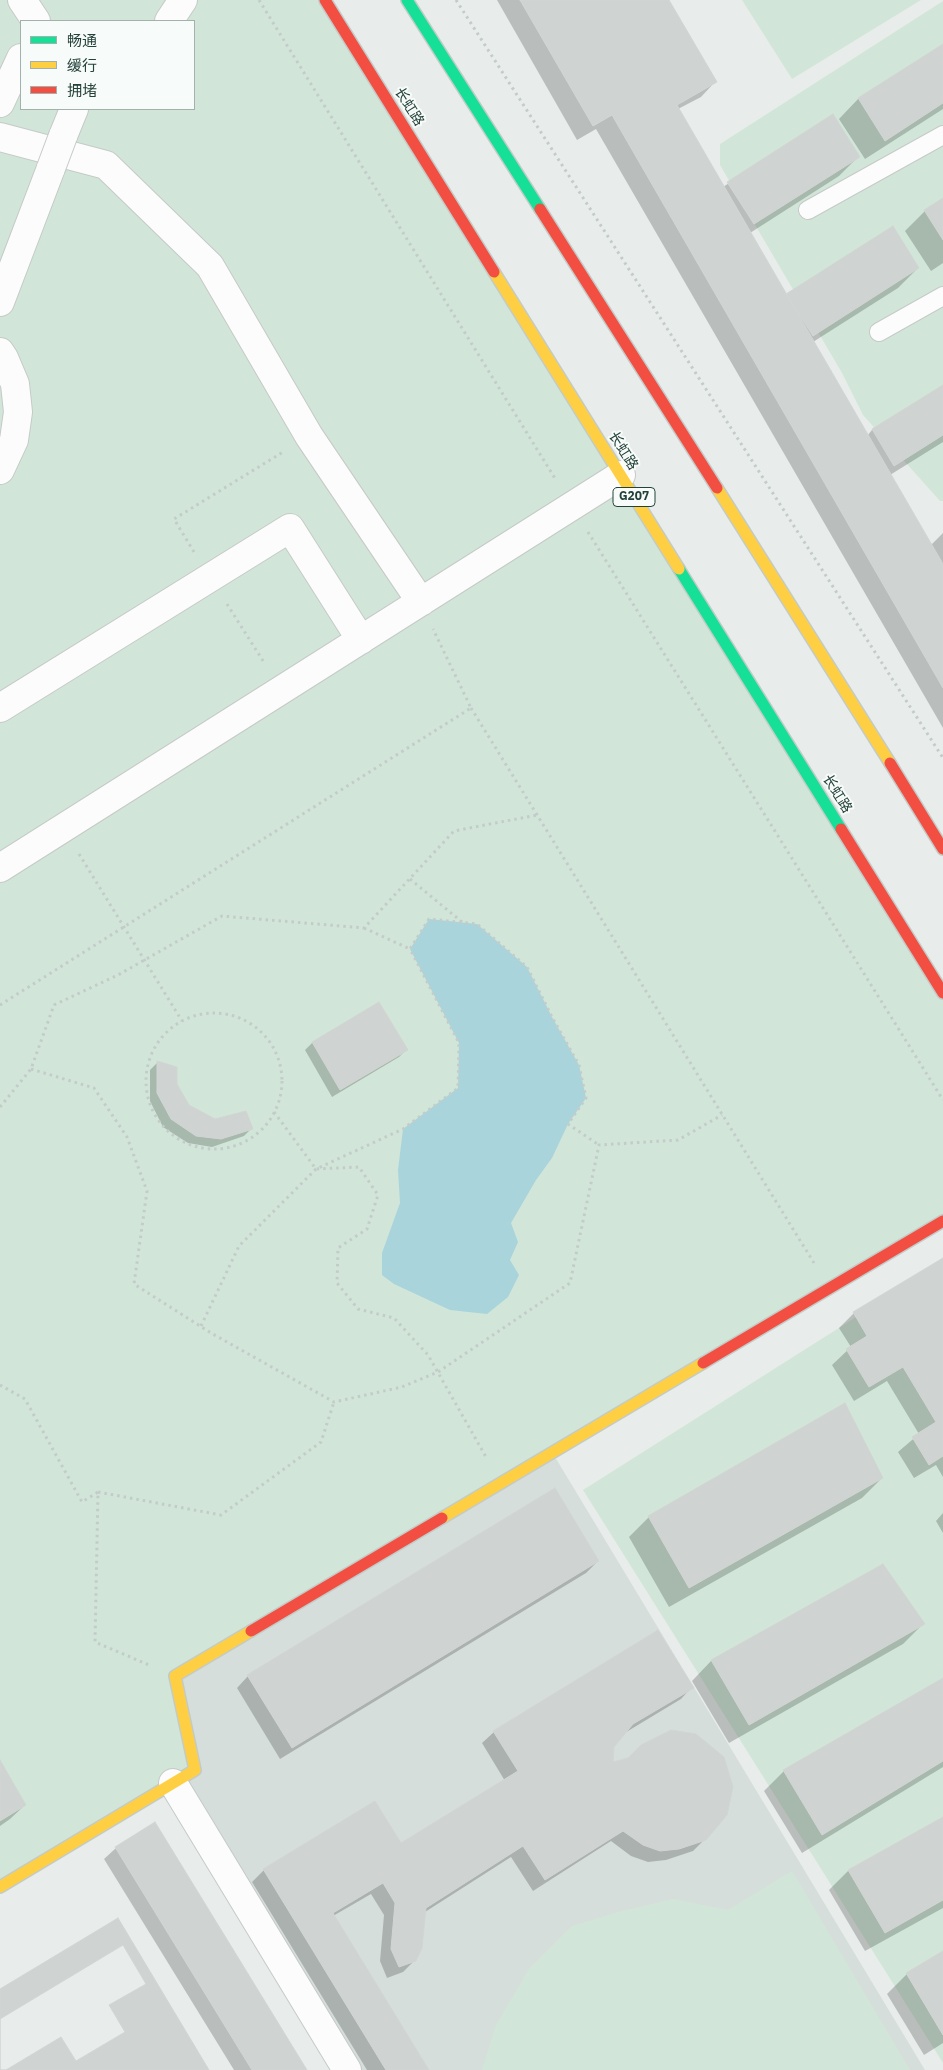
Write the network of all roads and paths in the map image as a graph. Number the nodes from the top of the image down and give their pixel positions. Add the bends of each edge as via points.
1 (22, 0) edge
2 (183, 0) edge
3 (259, 0) edge
4 (325, 0) edge
5 (407, 0) edge
6 (456, 0) edge
7 (35, 20) edge
8 (170, 20) edge
9 (20, 60) edge
10 (0, 103) edge
11 (74, 110) edge
12 (943, 135) edge
13 (0, 137) edge
14 (808, 210) dead end
15 (943, 296) edge
16 (0, 302) edge
17 (879, 332) dead end
18 (0, 352) edge
19 (0, 470) edge
20 (621, 475) junction
21 (572, 506) junction
22 (421, 602) junction
23 (360, 640) junction
24 (0, 708) edge
25 (471, 708) junction
26 (943, 758) edge
27 (537, 815) junction
28 (62, 829) junction
29 (943, 849) edge
30 (0, 868) edge
31 (410, 878) junction
32 (462, 922) junction
33 (124, 927) junction
34 (364, 928) junction
35 (410, 949) junction
36 (145, 961) junction
37 (943, 993) edge
38 (0, 1005) edge
39 (182, 1021) junction
40 (31, 1069) junction
41 (943, 1100) edge
42 (0, 1107) edge
43 (274, 1112) junction
44 (722, 1114) junction
45 (598, 1145) junction
46 (316, 1169) junction
47 (943, 1220) edge
48 (829, 1288) junction
49 (201, 1326) junction
50 (438, 1372) junction
51 (0, 1385) edge
52 (334, 1402) junction
53 (501, 1483) junction
54 (98, 1492) junction
55 (175, 1676) junction
56 (173, 1783) junction
57 (0, 1887) edge
58 (347, 2070) edge

1 - 7 street
2 - 8 street
3 - 21 path
4 - 20 main road, 长虹路 / G207
5 - 29 main road
6 - 26 path
9 - 10 street
11 - 16 street, bridge
12 - 14 lane
13 - 22 street via 106,165 210,266 309,436
15 - 17 lane
18 - 19 street via 15,384 18,412 14,440
20 - 21 street
20 - 37 main road, 长虹路 / G207
21 - 22 street
21 - 41 path
22 - 23 street
22 - 25 path
23 - 24 street via 290,528
23 - 28 street
25 - 27 path
25 - 33 path
27 - 31 path via 454,831
27 - 44 path
28 - 30 street
28 - 33 path
31 - 32 path
31 - 34 path
32 - 35 path via 429,920
32 - 45 path via 477,924 527,967 579,1065 586,1098 568,1124
33 - 36 path
33 - 38 path
34 - 35 path
34 - 36 path via 222,916
35 - 46 path via 459,1043 458,1088 403,1129
36 - 39 path
36 - 40 path via 54,1005
39 - 43 path via 204,1014 228,1014 249,1023 266,1037 278,1057 282,1080
39 - 43 path via 165,1034 152,1052 146,1074 147,1096 155,1116 169,1133 188,1145 210,1150 232,1147 252,1138 268,1123
40 - 42 path
40 - 49 path via 94,1088 127,1137 147,1191 134,1284
43 - 46 path
44 - 45 path via 678,1140
44 - 48 path
45 - 50 path via 570,1283
46 - 49 path via 239,1246
46 - 50 path via 359,1167 378,1195 367,1229 338,1248 337,1283 358,1310 394,1318 428,1355
47 - 48 main road
48 - 53 main road
49 - 52 path
50 - 52 path via 402,1387
50 - 53 path
51 - 54 path via 25,1399 82,1502
52 - 54 path via 321,1442 221,1515
53 - 55 main road
54 - 55 path via 95,1642
55 - 56 main road via 195,1770
56 - 57 main road
56 - 58 street

